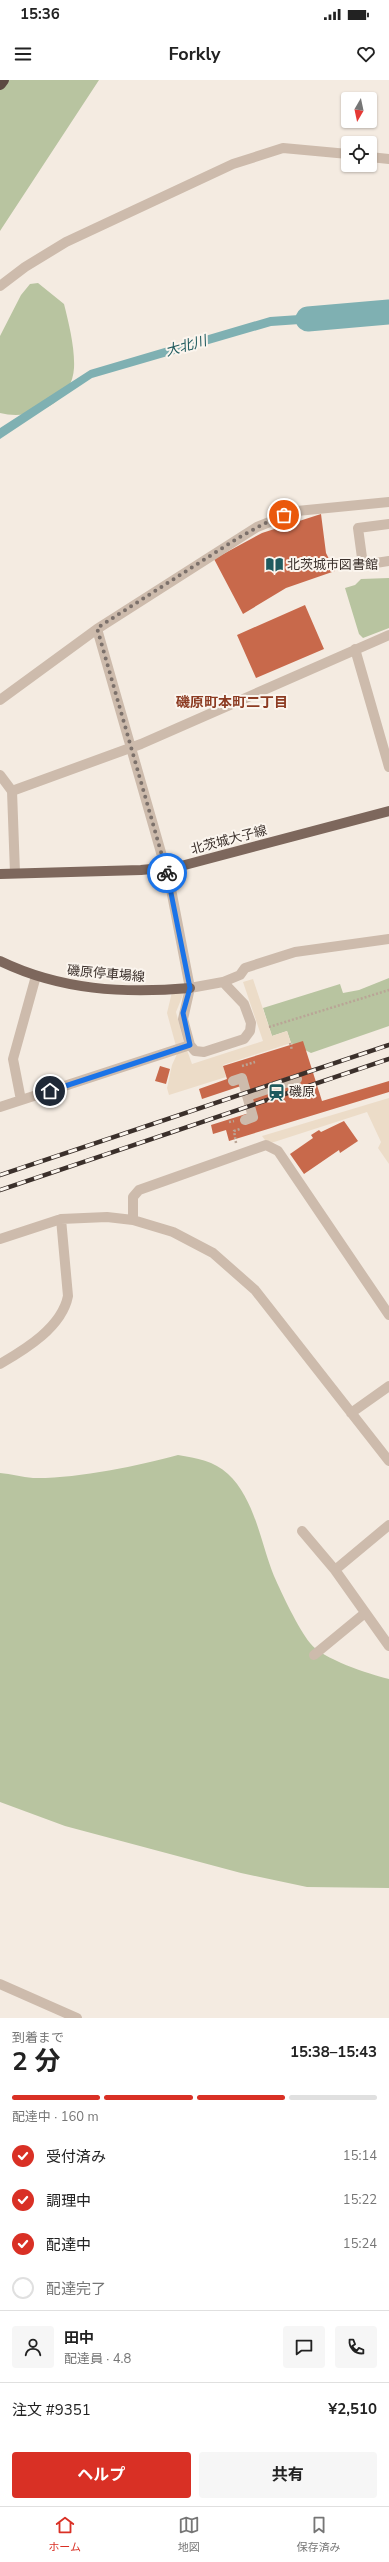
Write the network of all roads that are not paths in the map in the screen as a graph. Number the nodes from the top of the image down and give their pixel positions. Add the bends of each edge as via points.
1 (3, 80) edge
2 (0, 84) edge
3 (341, 153) edge
4 (377, 158) edge
5 (389, 159) edge
6 (0, 286) edge
7 (389, 502) edge
8 (389, 524) edge
9 (389, 561) edge
10 (97, 628) junction
11 (389, 635) edge
12 (355, 649) junction
13 (0, 700) edge
14 (130, 748) junction
15 (389, 767) edge
16 (0, 775) edge
17 (12, 791) junction
18 (389, 811) edge
19 (166, 868) junction
20 (0, 874) edge
21 (15, 874) junction
22 (389, 939) edge
23 (0, 961) edge
24 (36, 976) junction
25 (223, 982) junction
26 (190, 988) junction
27 (190, 1045) junction
28 (297, 1079) dead end
29 (236, 1082) dead end
30 (247, 1096) junction
31 (21, 1100) junction
32 (0, 1107) edge
33 (247, 1118) dead end
34 (61, 1219) junction
35 (133, 1220) junction
36 (0, 1239) edge
37 (389, 1315) edge
38 (0, 1364) edge
39 (389, 1386) edge
40 (351, 1413) junction
41 (389, 1461) edge
42 (389, 1524) edge
43 (302, 1531) dead end
44 (335, 1570) junction
45 (365, 1613) junction
46 (389, 1646) edge
47 (314, 1655) dead end
48 (0, 1984) edge
49 (77, 2018) edge

1 - 2 highway
3 - 6 street via 283,148 232,164 66,242 25,266
4 - 5 street
7 - 10 street via 297,511 271,520 238,538
8 - 9 street via 358,528 363,564
10 - 13 street
10 - 14 street
11 - 12 street
12 - 14 street
12 - 15 street
14 - 17 street
14 - 19 street
16 - 17 street
17 - 21 street
18 - 19 main road, 北茨城大子線 via 192,864
19 - 21 main road, 北茨城大子線
19 - 26 street
20 - 21 main road, 北茨城大子線
22 - 25 street via 296,952 245,968 240,975
23 - 24 main road, 磯原停車場線
24 - 26 main road, 磯原停車場線 via 97,989 134,991
24 - 31 street via 13,1058
25 - 26 street
25 - 27 street via 244,1004 251,1023 250,1031 244,1039 204,1052 195,1051
26 - 27 street via 183,1013
27 - 31 street
28 - 30 street
29 - 30 street
30 - 33 street
31 - 32 street
34 - 35 street via 107,1217
34 - 36 street
34 - 38 street via 68,1296 66,1306 62,1314 38,1338
35 - 37 street via 133,1197 139,1190 266,1145 278,1151
35 - 40 street via 173,1232 213,1253 255,1290
39 - 40 street
40 - 41 street
42 - 44 street
43 - 44 street
44 - 45 street
45 - 46 street
45 - 47 street
48 - 49 street

